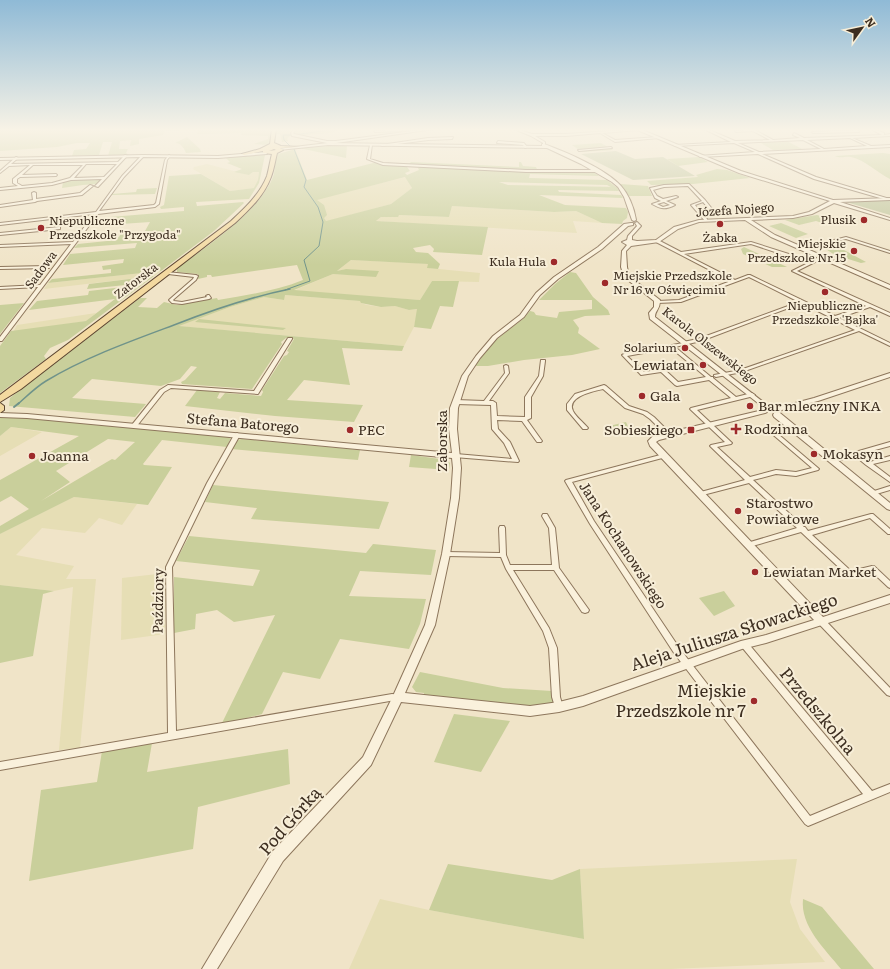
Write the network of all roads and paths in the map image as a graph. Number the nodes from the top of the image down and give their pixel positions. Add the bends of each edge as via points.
1 (75, 174) edge
2 (109, 174) edge
3 (125, 174) edge
4 (163, 174) edge
5 (266, 174) edge
6 (270, 174) edge
7 (601, 174) edge
8 (745, 174) edge
9 (807, 174) edge
10 (46, 175) dead end
11 (20, 176) joint
12 (105, 178) junction
13 (70, 179) junction
14 (91, 186) dead end
15 (97, 186) dead end
16 (22, 187) junction
17 (263, 187) junction
18 (0, 188) edge
19 (34, 193) dead end
20 (676, 197) dead end
21 (889, 199) edge
22 (35, 200) junction
23 (704, 201) junction
24 (831, 202) junction
25 (0, 206) edge
26 (698, 210) junction
27 (97, 214) junction
28 (746, 219) junction
29 (890, 219) edge
30 (706, 220) junction
31 (632, 222) junction
32 (0, 224) edge
33 (59, 228) dead end
34 (0, 234) edge
35 (657, 242) junction
36 (74, 243) junction
37 (629, 243) junction
38 (0, 246) edge
39 (802, 248) junction
40 (890, 252) edge
41 (680, 253) junction
42 (822, 257) junction
43 (810, 262) junction
44 (48, 267) dead end
45 (0, 268) edge
46 (168, 273) junction
47 (734, 281) junction
48 (41, 286) junction
49 (890, 287) edge
50 (0, 288) edge
51 (208, 296) dead end
52 (658, 302) junction
53 (802, 302) junction
54 (869, 306) junction
55 (890, 315) edge
56 (835, 318) junction
57 (858, 330) junction
58 (0, 340) edge
59 (287, 341) dead end
60 (686, 343) junction
61 (890, 345) edge
62 (671, 346) junction
63 (281, 353) junction
64 (287, 354) dead end
65 (543, 361) dead end
66 (506, 366) dead end
67 (742, 371) dead end
68 (735, 372) dead end
69 (726, 374) junction
70 (890, 375) edge
71 (712, 377) junction
72 (752, 395) junction
73 (735, 399) junction
74 (456, 402) junction
75 (485, 403) junction
76 (0, 408) edge
77 (764, 409) junction
78 (777, 412) junction
79 (494, 418) junction
80 (524, 419) junction
81 (711, 425) junction
82 (134, 426) junction
83 (585, 428) dead end
84 (794, 428) junction
85 (237, 435) junction
86 (669, 435) junction
87 (539, 441) dead end
88 (890, 444) edge
89 (883, 446) junction
90 (890, 451) edge
91 (856, 454) junction
92 (456, 456) junction
93 (664, 456) junction
94 (890, 458) edge
95 (833, 460) junction
96 (868, 464) junction
97 (749, 480) junction
98 (890, 480) edge
99 (890, 488) edge
100 (873, 493) junction
101 (699, 494) junction
102 (890, 507) edge
103 (545, 516) dead end
104 (502, 528) dead end
105 (805, 531) junction
106 (890, 532) edge
107 (749, 546) junction
108 (446, 554) junction
109 (503, 555) junction
110 (508, 567) junction
111 (556, 568) junction
112 (890, 585) edge
113 (890, 599) edge
114 (585, 610) dead end
115 (821, 621) junction
116 (744, 644) junction
117 (687, 664) junction
118 (890, 693) edge
119 (398, 698) junction
120 (558, 707) junction
121 (172, 735) junction
122 (0, 766) edge
123 (890, 788) edge
124 (870, 796) junction
125 (210, 969) edge

1 - 13 street
2 - 12 street
3 - 27 street, Sadowa
4 - 27 street via 156,205 150,208
5 - 17 main road, Zatorska
6 - 17 main road, Zatorska
7 - 31 street via 620,187
8 - 24 street
9 - 21 street
10 - 11 street
11 - 16 street via 15,183
12 - 13 street
12 - 15 street
13 - 16 street
14 - 22 street via 81,194
16 - 18 street
17 - 46 main road, Zatorska via 233,222
19 - 22 street
20 - 23 street via 663,200 656,197 651,189 689,185
21 - 24 street
22 - 25 street
23 - 26 street via 693,205
23 - 26 street via 711,210
24 - 28 street, Józefa Nojego via 808,214
24 - 29 street
26 - 30 street
27 - 32 street
27 - 36 street, Sadowa
28 - 30 street, Józefa Nojego
28 - 39 street via 773,236
30 - 35 street, Józefa Nojego via 682,226
31 - 37 street
31 - 74 street, Zaborska via 552,282 538,294 522,316 495,337 466,376
33 - 34 street
35 - 37 street, Józefa Nojego via 634,245
35 - 41 street
36 - 38 street
36 - 48 street, Sadowa
37 - 52 street via 624,251 627,277
39 - 40 street via 846,238
39 - 42 street
41 - 43 street via 751,243
41 - 47 street
42 - 43 street
42 - 49 street
43 - 54 street via 794,271
44 - 45 street
46 - 51 street via 196,276 194,281 171,300 173,302 191,302 209,298
46 - 76 main road, Zatorska via 18,388
47 - 52 street via 680,301
47 - 53 street via 749,276
48 - 50 street
48 - 58 street, Sadowa
52 - 60 street, Karola Olszewskiego via 652,318
53 - 56 street
53 - 60 street
54 - 55 street
54 - 56 street
56 - 57 street
57 - 61 street
57 - 67 street
59 - 63 street
60 - 62 street
60 - 69 street, Karola Olszewskiego
62 - 71 street
62 - 71 street via 624,355 643,374 662,370 677,384
63 - 64 street
63 - 82 street via 259,393 170,386 162,391
65 - 80 street via 542,375 528,397 528,418
66 - 75 street via 507,373
68 - 69 street
69 - 71 street
69 - 72 street, Karola Olszewskiego
70 - 78 street
71 - 73 street
72 - 73 street
72 - 77 street, Karola Olszewskiego
73 - 81 street via 693,409
74 - 75 street
74 - 92 street, Zaborska via 453,429
75 - 79 street via 493,404
76 - 82 street, Stefana Batorego via 28,416
77 - 78 street via 771,415
77 - 81 street
78 - 84 street
79 - 80 street
79 - 92 street via 495,429 507,442 516,461
80 - 87 street
81 - 86 street
81 - 97 street via 730,443 713,446
82 - 85 street, Stefana Batorego
83 - 86 street via 570,410 570,404 577,395 604,387 627,407 652,418
84 - 95 street
84 - 97 street via 774,433 816,469 796,474 776,472
85 - 92 street, Stefana Batorego
85 - 121 street, Paździory via 210,482 169,567
86 - 93 street via 652,441
88 - 89 street
89 - 90 street
89 - 91 street
91 - 95 street
91 - 96 street
92 - 108 street, Zaborska via 455,498
93 - 101 street
93 - 117 street, Jana Kochanowskiego via 568,481 592,522
94 - 96 street
95 - 100 street
96 - 98 street
97 - 101 street
97 - 105 street
99 - 100 street
100 - 102 street
101 - 107 street
103 - 111 street via 552,528
104 - 109 street
105 - 106 street via 872,516
105 - 107 street
105 - 112 street via 850,574 872,568
107 - 115 street
108 - 109 street
108 - 119 street, Zaborska via 430,625
109 - 110 street
110 - 111 street
110 - 120 street via 546,630 553,648
111 - 114 street
113 - 115 street, Aleja Juliusza Słowackiego
115 - 116 street, Aleja Juliusza Słowackiego
115 - 118 street
116 - 117 street, Aleja Juliusza Słowackiego
116 - 124 street, Przedszkolna
117 - 120 street, Aleja Juliusza Słowackiego via 583,701
117 - 124 street via 808,821
119 - 120 street, Aleja Juliusza Słowackiego via 530,710
119 - 121 street
119 - 125 street, Pod Górką via 367,761 278,856
121 - 122 street
123 - 124 street

